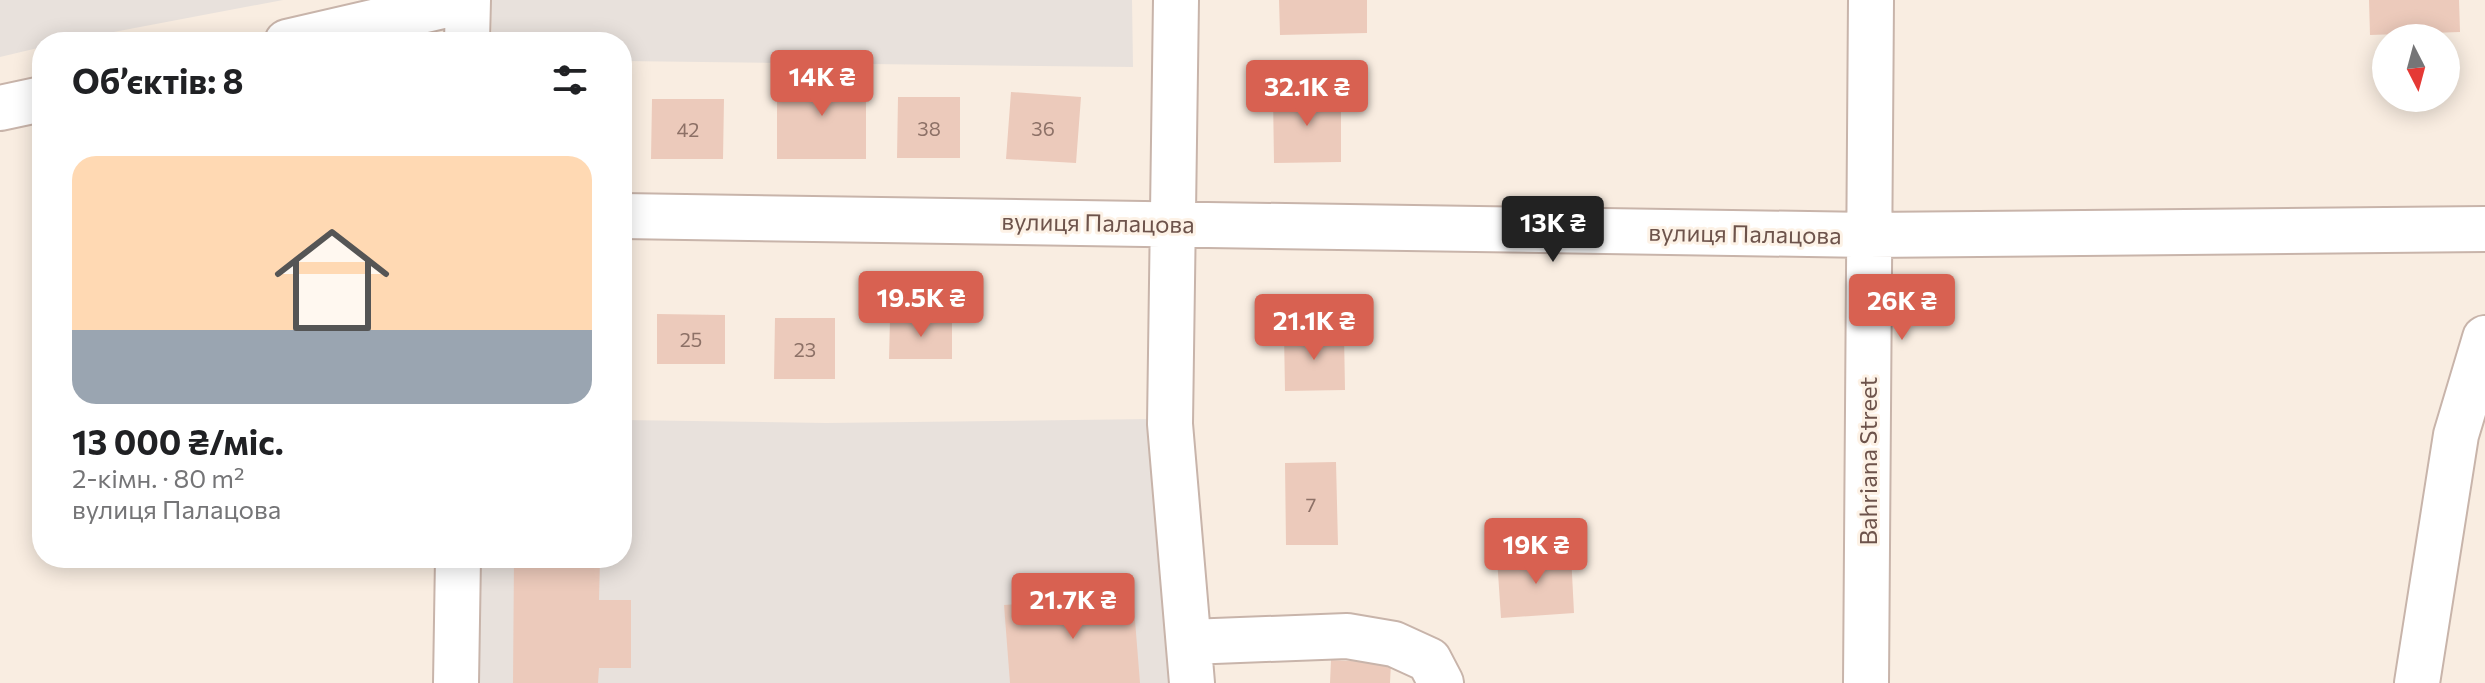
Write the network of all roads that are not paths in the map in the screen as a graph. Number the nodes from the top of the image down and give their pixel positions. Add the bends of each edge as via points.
1 (468, 0) edge
2 (1176, 0) edge
3 (1871, 0) edge
4 (330, 32) edge
5 (467, 32) edge
6 (32, 101) edge
7 (0, 108) edge
8 (632, 216) edge
9 (1175, 223) junction
10 (2485, 229) edge
11 (1869, 235) junction
12 (2485, 338) edge
13 (458, 568) edge
14 (1190, 662) edge
15 (456, 683) edge
16 (1441, 683) edge
17 (1866, 683) edge
18 (2417, 683) edge

1 - 4 street
1 - 5 street
2 - 9 street
3 - 11 street, Bahriana Street
6 - 7 street
8 - 9 street, вулиця Палацова
9 - 11 street, вулиця Палацова
9 - 14 street via 1170,424
10 - 11 street, вулиця Палацова
11 - 17 street, Bahriana Street
12 - 18 street via 2456,435
13 - 15 street
14 - 16 street via 1347,636 1394,644 1429,660

